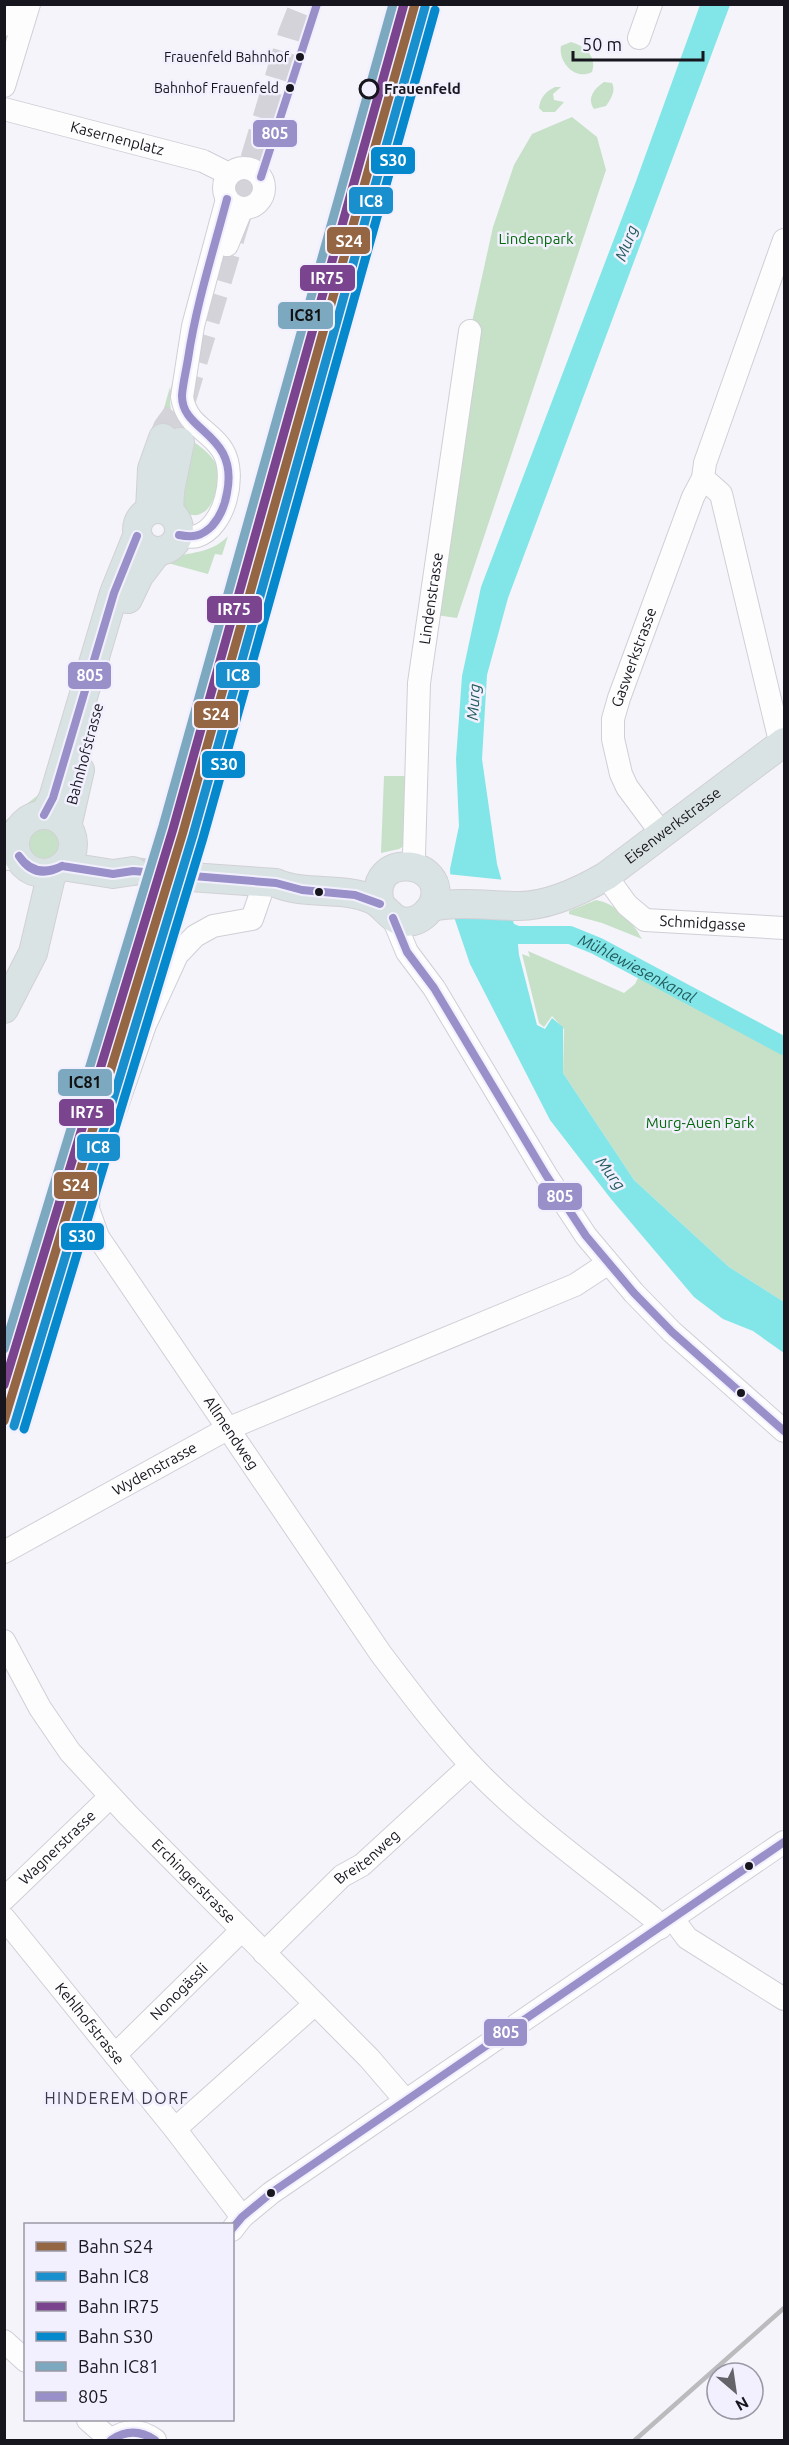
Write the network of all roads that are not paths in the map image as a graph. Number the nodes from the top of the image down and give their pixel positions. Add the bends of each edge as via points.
1 (24, 4) edge
2 (29, 4) edge
3 (651, 4) edge
4 (4, 25) edge
5 (639, 38) dead end
6 (4, 86) edge
7 (4, 109) edge
8 (229, 174) junction
9 (234, 204) junction
10 (784, 240) edge
11 (470, 331) dead end
12 (172, 440) tunnel mouth
13 (703, 478) junction
14 (159, 529) junction
15 (784, 744) edge
16 (662, 834) junction
17 (37, 847) edge
18 (606, 876) junction
19 (190, 877) tunnel mouth
20 (269, 883) junction
21 (414, 895) junction
22 (784, 928) edge
23 (4, 1009) edge
24 (607, 1264) junction
25 (227, 1429) junction
26 (784, 1431) edge
27 (4, 1552) edge
28 (4, 1641) edge
29 (471, 1765) junction
30 (110, 1797) junction
31 (784, 1842) edge
32 (4, 1899) edge
33 (4, 1918) edge
34 (667, 1924) junction
35 (242, 1930) junction
36 (264, 1953) junction
37 (784, 1999) edge
38 (315, 2004) junction
39 (115, 2055) junction
40 (406, 2101) junction
41 (175, 2129) junction
42 (237, 2224) edge
43 (4, 2341) edge
44 (24, 2359) edge
45 (89, 2421) edge
46 (154, 2432) edge
47 (111, 2440) edge

1 - 4 street
2 - 6 street
3 - 5 street
7 - 8 street, Kasernenplatz via 203,161
8 - 9 street via 224,186
8 - 9 street via 246,168 257,173 263,182 264,192 258,202 248,208
9 - 14 street via 229,238 204,328 188,363 183,386 184,408 223,450 228,462 225,499 212,526 199,535 191,537
10 - 13 street, Gaswerkstrasse
11 - 21 street, Lindenstrasse via 419,683
12 - 14 main road via 152,469
13 - 15 street via 721,494 778,733
13 - 16 street, Gaswerkstrasse via 638,645 614,719 613,739 621,774
14 - 17 main road, Bahnhofstrasse via 150,560 128,596 78,775
15 - 16 main road, Eisenwerkstrasse
16 - 18 main road, Eisenwerkstrasse
17 - 23 main road, Bahnhofstrasse via 33,953
18 - 21 main road, Eisenwerkstrasse via 554,898 482,904
18 - 22 street, Schmidgasse via 627,905 645,920
19 - 20 main road, Eisenwerkstrasse
20 - 21 main road, Eisenwerkstrasse via 292,876 369,878
20 - 25 street, Allmendweg via 252,919 213,927 195,936 177,955 146,1025 89,1186 88,1209 98,1237
21 - 24 street via 407,952 434,988 546,1175
24 - 25 street, Wydenstrasse via 575,1285
24 - 26 street via 672,1332
25 - 27 street, Wydenstrasse
25 - 29 street, Allmendweg via 381,1654
28 - 30 street, Erchingerstrasse via 40,1708 70,1752
29 - 34 street, Allmendweg via 511,1803 653,1918
29 - 36 street, Breitenweg via 362,1865 342,1876
30 - 32 street, Wagnerstrasse
30 - 35 street, Erchingerstrasse
31 - 34 street
33 - 39 street, Kehlhofstrasse
34 - 37 street, Allmendweg
34 - 40 street
35 - 36 street, Erchingerstrasse
35 - 39 street, Nonogässli
36 - 38 street, Erchingerstrasse
38 - 40 street, Erchingerstrasse
38 - 41 street
39 - 41 street, Kehlhofstrasse
40 - 42 street via 271,2193
41 - 42 street, Kehlhofstrasse
43 - 44 street
45 - 47 street
46 - 47 street via 133,2431

